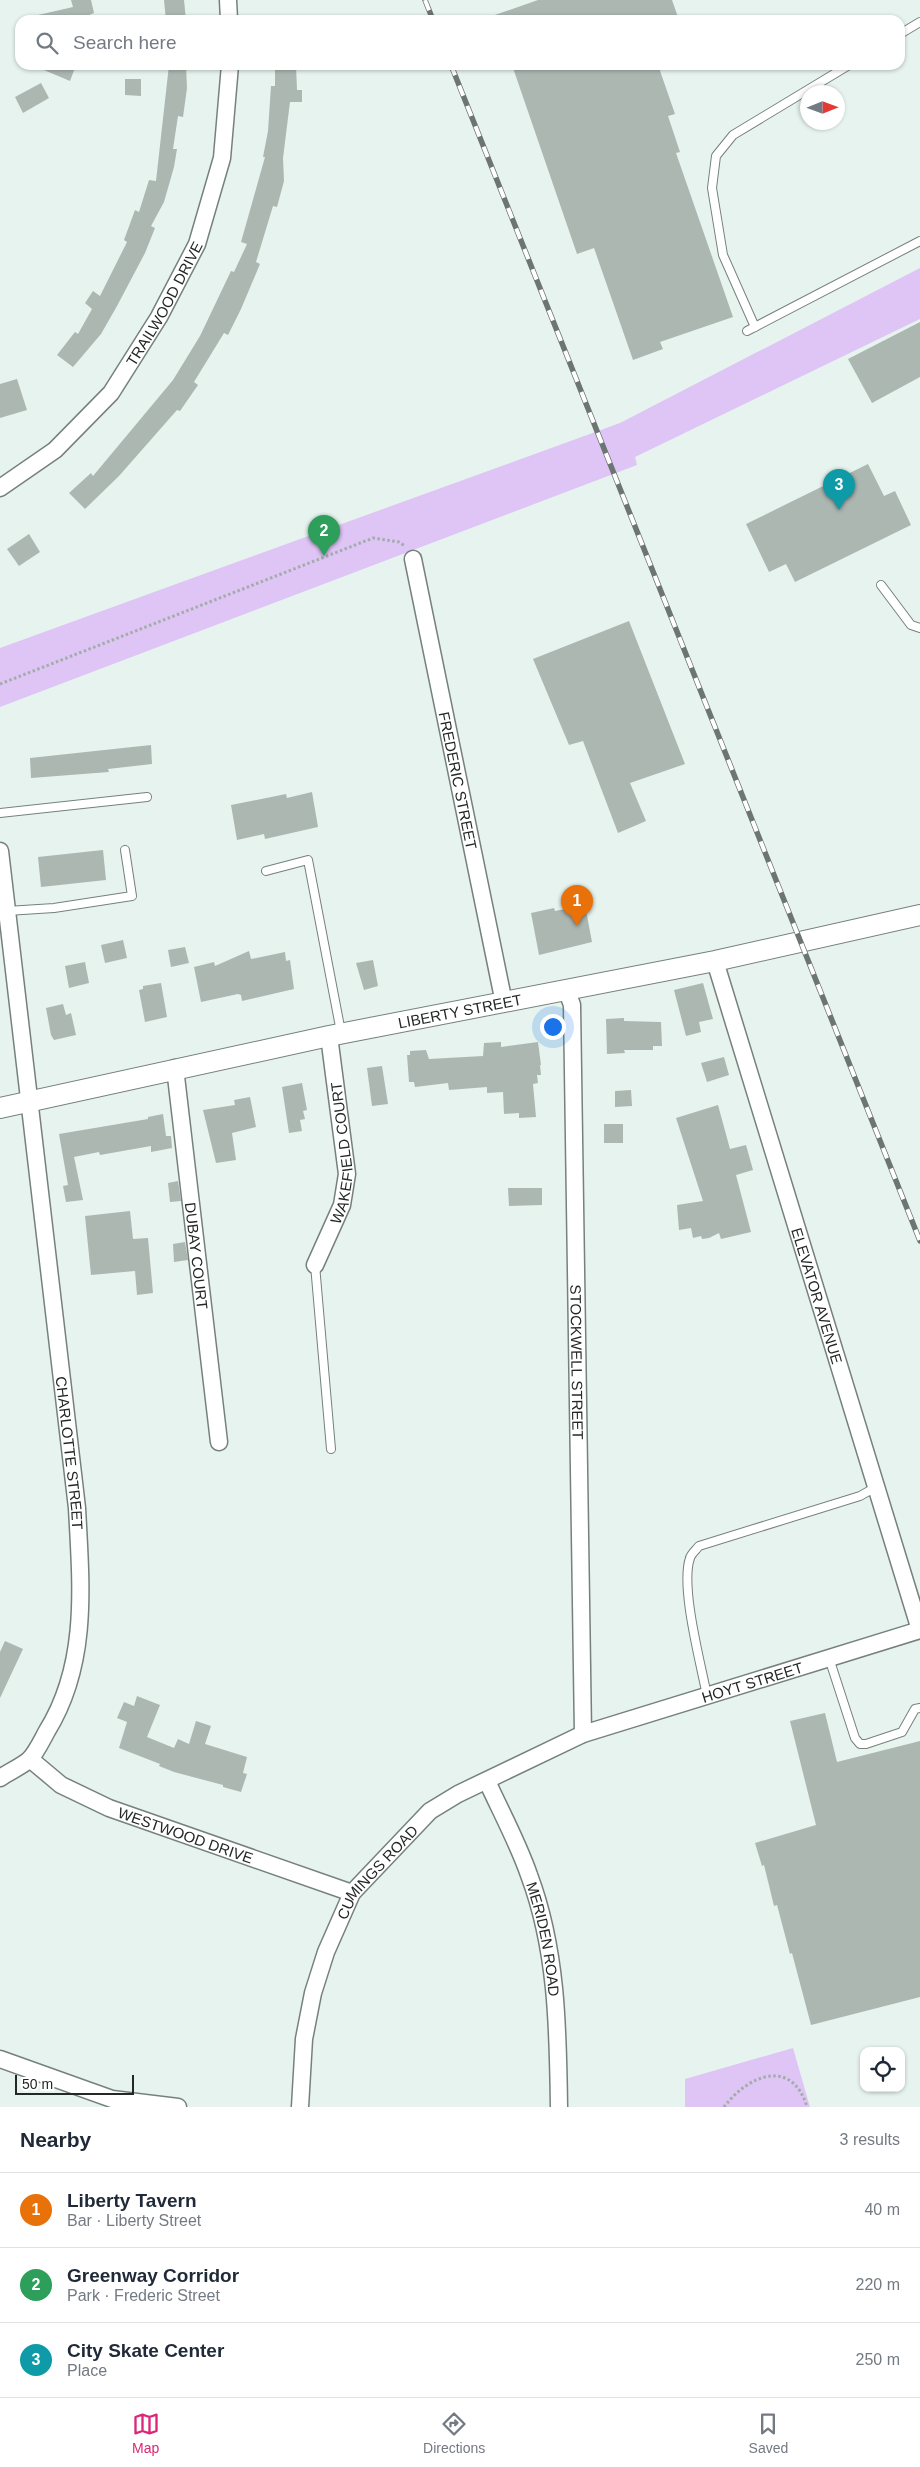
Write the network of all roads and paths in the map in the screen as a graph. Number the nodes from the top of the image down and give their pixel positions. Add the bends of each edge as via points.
1 (228, 0) edge
2 (229, 15) edge
3 (920, 22) edge
4 (905, 31) edge
5 (230, 70) edge
6 (841, 70) edge
7 (920, 241) edge
8 (755, 327) junction
9 (747, 331) dead end
10 (0, 488) edge
11 (413, 559) joint
12 (881, 585) dead end
13 (920, 628) edge
14 (0, 684) edge
15 (148, 797) dead end
16 (0, 813) edge
17 (125, 850) dead end
18 (0, 851) edge
19 (266, 871) dead end
20 (920, 915) edge
21 (5, 919) edge
22 (715, 961) junction
23 (567, 991) junction
24 (504, 1002) junction
25 (335, 1035) junction
26 (175, 1068) junction
27 (29, 1102) junction
28 (0, 1108) edge
29 (315, 1265) joint
30 (219, 1442) dead end
31 (331, 1449) dead end
32 (876, 1487) junction
33 (920, 1630) edge
34 (829, 1658) junction
35 (707, 1696) junction
36 (920, 1708) edge
37 (583, 1734) junction
38 (30, 1759) junction
39 (0, 1778) edge
40 (487, 1781) junction
41 (352, 1893) junction
42 (0, 2058) edge
43 (178, 2107) edge
44 (300, 2107) edge
45 (560, 2107) edge
46 (724, 2107) edge
47 (807, 2107) edge

1 - 2 street
3 - 4 lane
5 - 10 street, TRAILWOOD DRIVE via 222,158 197,244 159,317 111,392 54,450
6 - 8 lane via 733,135 716,156 712,188 723,255
7 - 8 lane
8 - 9 lane
11 - 14 path via 399,542 373,538
11 - 24 street, FREDERIC STREET
12 - 13 lane via 911,625
15 - 16 lane
17 - 21 lane via 132,896
18 - 21 street, CHARLOTTE STREET
19 - 25 lane via 308,860
20 - 22 street, LIBERTY STREET
21 - 27 street, CHARLOTTE STREET
22 - 23 street, LIBERTY STREET
22 - 32 street, ELEVATOR AVENUE
23 - 24 street, LIBERTY STREET
23 - 37 street, STOCKWELL STREET via 572,1005
24 - 25 street, LIBERTY STREET
25 - 26 street, LIBERTY STREET
25 - 29 street, WAKEFIELD COURT via 346,1174 342,1205
26 - 27 street, LIBERTY STREET
26 - 30 street, DUBAY COURT
27 - 28 street, LIBERTY STREET
27 - 38 street, CHARLOTTE STREET via 77,1508 81,1591 80,1640 71,1680 57,1716
29 - 31 lane
32 - 33 street, ELEVATOR AVENUE
32 - 35 lane via 860,1496 699,1546 690,1557 690,1608
33 - 34 street, HOYT STREET
34 - 35 street, HOYT STREET
34 - 36 lane via 855,1738 860,1744 902,1732 915,1709
35 - 37 street, HOYT STREET
37 - 40 street, CUMINGS ROAD
38 - 39 street, CHARLOTTE STREET
38 - 41 street, WESTWOOD DRIVE via 61,1785 109,1808
40 - 41 street, CUMINGS ROAD via 430,1811
40 - 45 street, MERIDEN ROAD via 529,1874 543,1920 558,2010
41 - 44 street, CUMINGS ROAD via 326,1952 313,1993 304,2039
42 - 43 street via 112,2099
46 - 47 path via 747,2086 766,2077 778,2076 790,2078 798,2085

